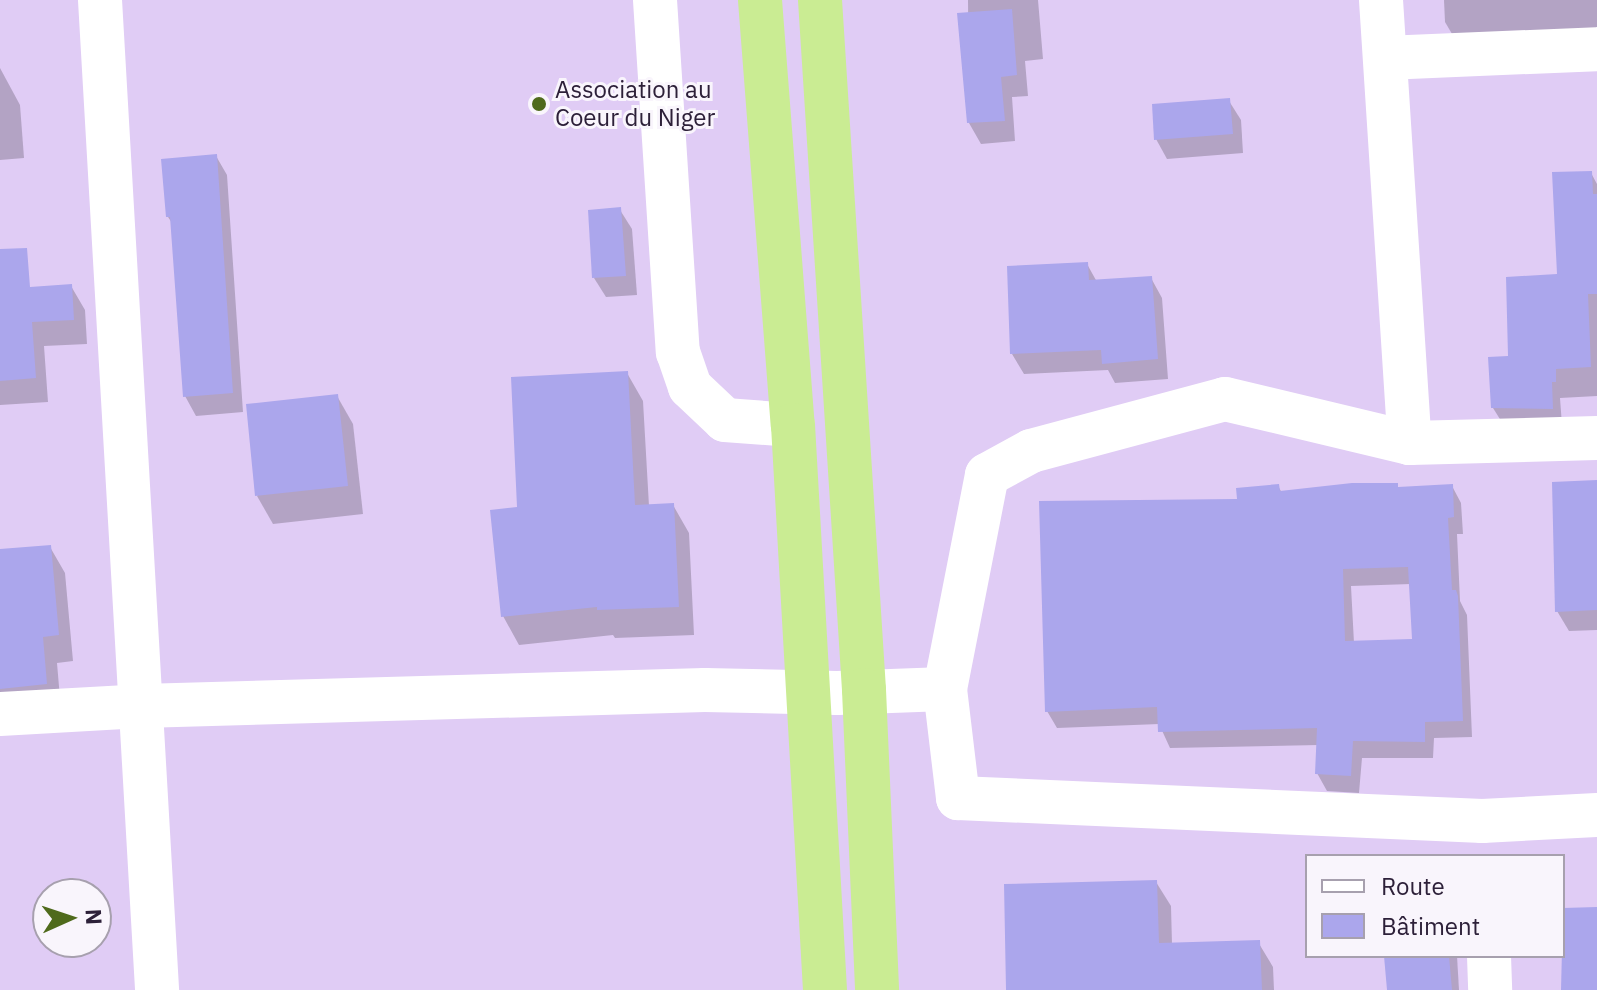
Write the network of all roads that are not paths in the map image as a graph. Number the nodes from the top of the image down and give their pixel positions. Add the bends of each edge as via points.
1 (100, 0) edge
2 (655, 0) edge
3 (760, 0) edge
4 (820, 0) edge
5 (1381, 0) edge
6 (1597, 49) edge
7 (1385, 58) junction
8 (793, 425) junction
9 (1597, 438) edge
10 (1410, 443) junction
11 (945, 689) junction
12 (864, 690) junction
13 (807, 691) junction
14 (141, 706) junction
15 (0, 714) edge
16 (1597, 815) edge
17 (1483, 838) edge
18 (1489, 958) edge
19 (157, 990) edge
20 (825, 990) edge
21 (877, 990) edge
22 (1490, 990) edge

1 - 14 street
2 - 8 street via 678,352 690,387 725,420
3 - 8 highway
4 - 12 highway
5 - 7 street
6 - 7 street
7 - 10 street
8 - 13 highway
9 - 10 street
10 - 11 street via 1225,399 1031,451 987,475
11 - 12 street
11 - 17 street via 958,798
12 - 13 street
12 - 21 highway
13 - 14 street
13 - 20 highway
14 - 15 street
14 - 19 street
16 - 17 street
18 - 22 street

